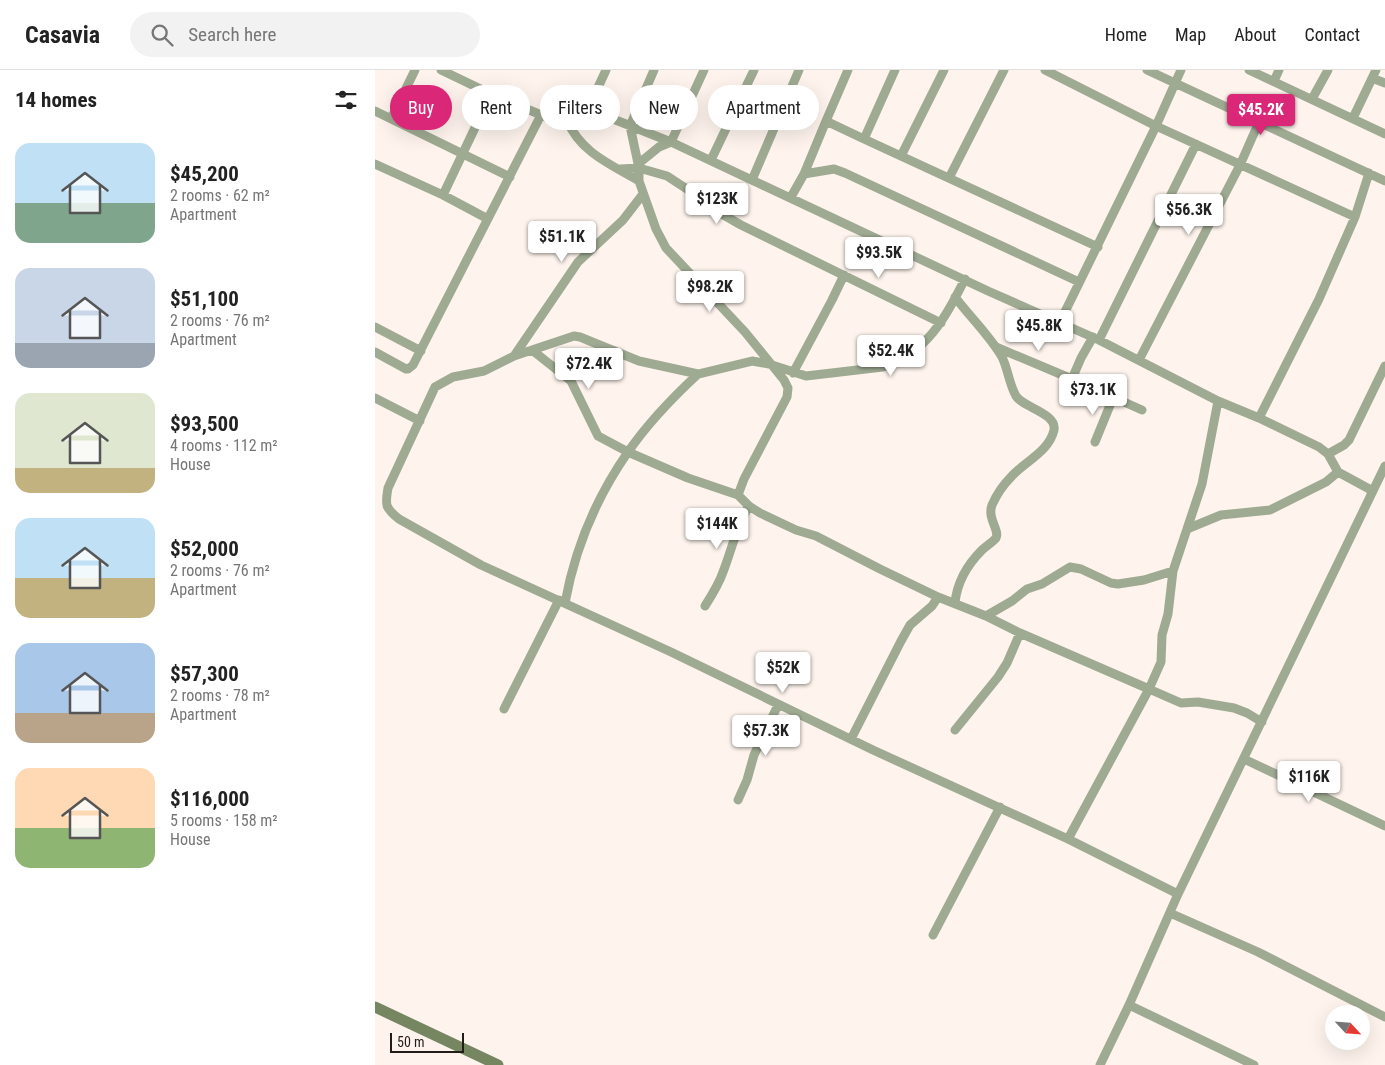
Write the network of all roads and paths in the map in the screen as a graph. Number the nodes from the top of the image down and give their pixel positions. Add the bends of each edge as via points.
1 (415, 70) edge
2 (441, 70) edge
3 (606, 70) edge
4 (654, 70) edge
5 (704, 70) edge
6 (754, 70) edge
7 (799, 70) edge
8 (848, 70) edge
9 (943, 70) edge
10 (1004, 70) edge
11 (1045, 70) edge
12 (1147, 70) edge
13 (1181, 70) edge
14 (1249, 70) edge
15 (1279, 70) edge
16 (1328, 70) edge
17 (893, 71) edge
18 (1374, 74) edge
19 (1274, 80) junction
20 (1175, 82) junction
21 (1385, 84) edge
22 (408, 85) edge
23 (472, 85) edge
24 (599, 85) edge
25 (648, 85) edge
26 (1312, 99) junction
27 (375, 111) edge
28 (540, 117) edge
29 (390, 118) edge
30 (1353, 118) junction
31 (826, 121) junction
32 (620, 122) edge
33 (1259, 122) junction
34 (630, 126) edge
35 (1156, 126) junction
36 (414, 130) edge
37 (474, 130) edge
38 (572, 130) edge
39 (631, 130) edge
40 (640, 130) edge
41 (1385, 134) edge
42 (864, 138) junction
43 (671, 142) junction
44 (1195, 144) junction
45 (463, 154) junction
46 (901, 156) junction
47 (711, 160) junction
48 (375, 164) edge
49 (1240, 165) junction
50 (639, 166) junction
51 (620, 169) junction
52 (1369, 173) junction
53 (804, 174) junction
54 (510, 177) junction
55 (949, 178) junction
56 (639, 180) junction
57 (752, 180) junction
58 (1385, 181) edge
59 (643, 194) junction
60 (443, 195) junction
61 (791, 197) junction
62 (1355, 217) junction
63 (488, 219) junction
64 (1098, 247) junction
65 (843, 275) junction
66 (965, 279) junction
67 (1079, 282) junction
68 (955, 298) junction
69 (1060, 322) junction
70 (941, 323) junction
71 (375, 327) edge
72 (1096, 338) junction
73 (996, 346) junction
74 (532, 350) junction
75 (421, 351) junction
76 (375, 352) edge
77 (514, 356) junction
78 (1139, 360) junction
79 (769, 364) junction
80 (1385, 366) edge
81 (796, 373) junction
82 (698, 374) junction
83 (1072, 379) junction
84 (787, 397) junction
85 (375, 398) edge
86 (1113, 398) junction
87 (1218, 401) junction
88 (1142, 410) dead end
89 (1259, 418) junction
90 (420, 421) junction
91 (1095, 442) dead end
92 (628, 452) junction
93 (1328, 454) junction
94 (1385, 466) edge
95 (1338, 472) junction
96 (1373, 491) junction
97 (738, 495) junction
98 (749, 506) junction
99 (1187, 530) junction
100 (1173, 570) junction
101 (938, 597) junction
102 (562, 601) junction
103 (955, 603) junction
104 (705, 606) dead end
105 (987, 616) junction
106 (1020, 633) junction
107 (1149, 689) junction
108 (778, 704) junction
109 (503, 709) dead end
110 (1262, 722) junction
111 (955, 730) dead end
112 (851, 739) junction
113 (1244, 759) junction
114 (738, 800) dead end
115 (999, 807) junction
116 (1385, 826) edge
117 (1068, 839) junction
118 (1179, 894) junction
119 (1170, 913) junction
120 (933, 936) dead end
121 (1129, 1005) junction
122 (375, 1007) edge
123 (1385, 1017) edge
124 (497, 1065) edge
125 (1100, 1065) edge
126 (1254, 1065) edge

1 - 22 street
2 - 23 street
3 - 24 street
4 - 25 street
5 - 43 street
6 - 47 street
7 - 57 street
8 - 31 street
9 - 46 street
10 - 55 street
11 - 35 street
12 - 20 street
13 - 20 street
14 - 19 street
15 - 19 street
16 - 26 street
17 - 42 street
18 - 21 street
18 - 30 street
19 - 26 street
20 - 33 street
20 - 35 street
26 - 30 street
27 - 29 street
28 - 54 street
30 - 41 street
31 - 42 street
31 - 53 street
32 - 34 street
33 - 49 street
33 - 52 street
35 - 44 street
35 - 64 street
36 - 45 street
37 - 45 street
38 - 51 street via 586,148
39 - 50 street
40 - 43 street
42 - 46 street
43 - 47 street
43 - 50 street via 659,147
44 - 49 street
44 - 72 street
45 - 54 street
45 - 60 street
46 - 55 street
47 - 57 street
48 - 60 street
49 - 62 street
49 - 78 street
50 - 51 street
50 - 56 street
50 - 65 street via 667,176 712,209
51 - 56 street
52 - 58 street
52 - 62 street
53 - 61 street
53 - 67 street via 833,169 845,173
54 - 63 street
55 - 64 street
56 - 59 street
57 - 61 street
59 - 77 street via 623,220 578,262
59 - 79 street via 666,248 745,332
60 - 63 street
61 - 66 street
62 - 89 street via 1319,299
63 - 75 street
64 - 67 street
65 - 70 street
65 - 81 street
66 - 68 street
66 - 69 street
67 - 69 street
68 - 70 street
68 - 73 street
69 - 72 street
70 - 81 street via 919,347 895,364 817,376
71 - 75 street
72 - 78 street
72 - 83 street
73 - 83 street
73 - 103 street via 1016,397 1049,418 1054,429 1043,449 1009,478 995,500 991,519 997,534 961,577
74 - 77 street
74 - 82 street via 574,336 639,361
74 - 92 street via 571,381 598,436
75 - 76 street via 408,369
77 - 90 street via 484,371 460,375 435,387
78 - 87 street
79 - 81 street
79 - 82 street via 751,361
79 - 84 street via 785,380
80 - 93 street via 1349,440
81 - 84 street
82 - 92 street via 668,402
83 - 86 street
84 - 97 street
85 - 90 street
86 - 88 street
86 - 91 street
87 - 89 street
87 - 99 street via 1201,484
89 - 93 street
90 - 102 street via 388,488 386,506 390,512 481,564
92 - 97 street
92 - 102 street via 588,523
93 - 95 street
94 - 96 street
95 - 96 street
95 - 99 street via 1327,482 1270,510 1221,515
96 - 110 street
97 - 98 street
98 - 101 street
98 - 104 street via 724,571
99 - 100 street
100 - 105 street via 1144,580 1118,584 1070,567 1027,589
100 - 107 street via 1168,614 1162,634 1161,662
101 - 103 street
101 - 112 street via 910,626
102 - 108 street
102 - 109 street
103 - 105 street
105 - 106 street
106 - 107 street
106 - 111 street via 998,677
107 - 110 street via 1181,703 1198,702 1233,708
107 - 117 street
108 - 112 street
108 - 114 street via 754,755
110 - 113 street
112 - 115 street
113 - 116 street
113 - 118 street
115 - 117 street
115 - 120 street
117 - 118 street
118 - 119 street
119 - 121 street
119 - 123 street via 1258,952
121 - 125 street
121 - 126 street
122 - 124 main road

